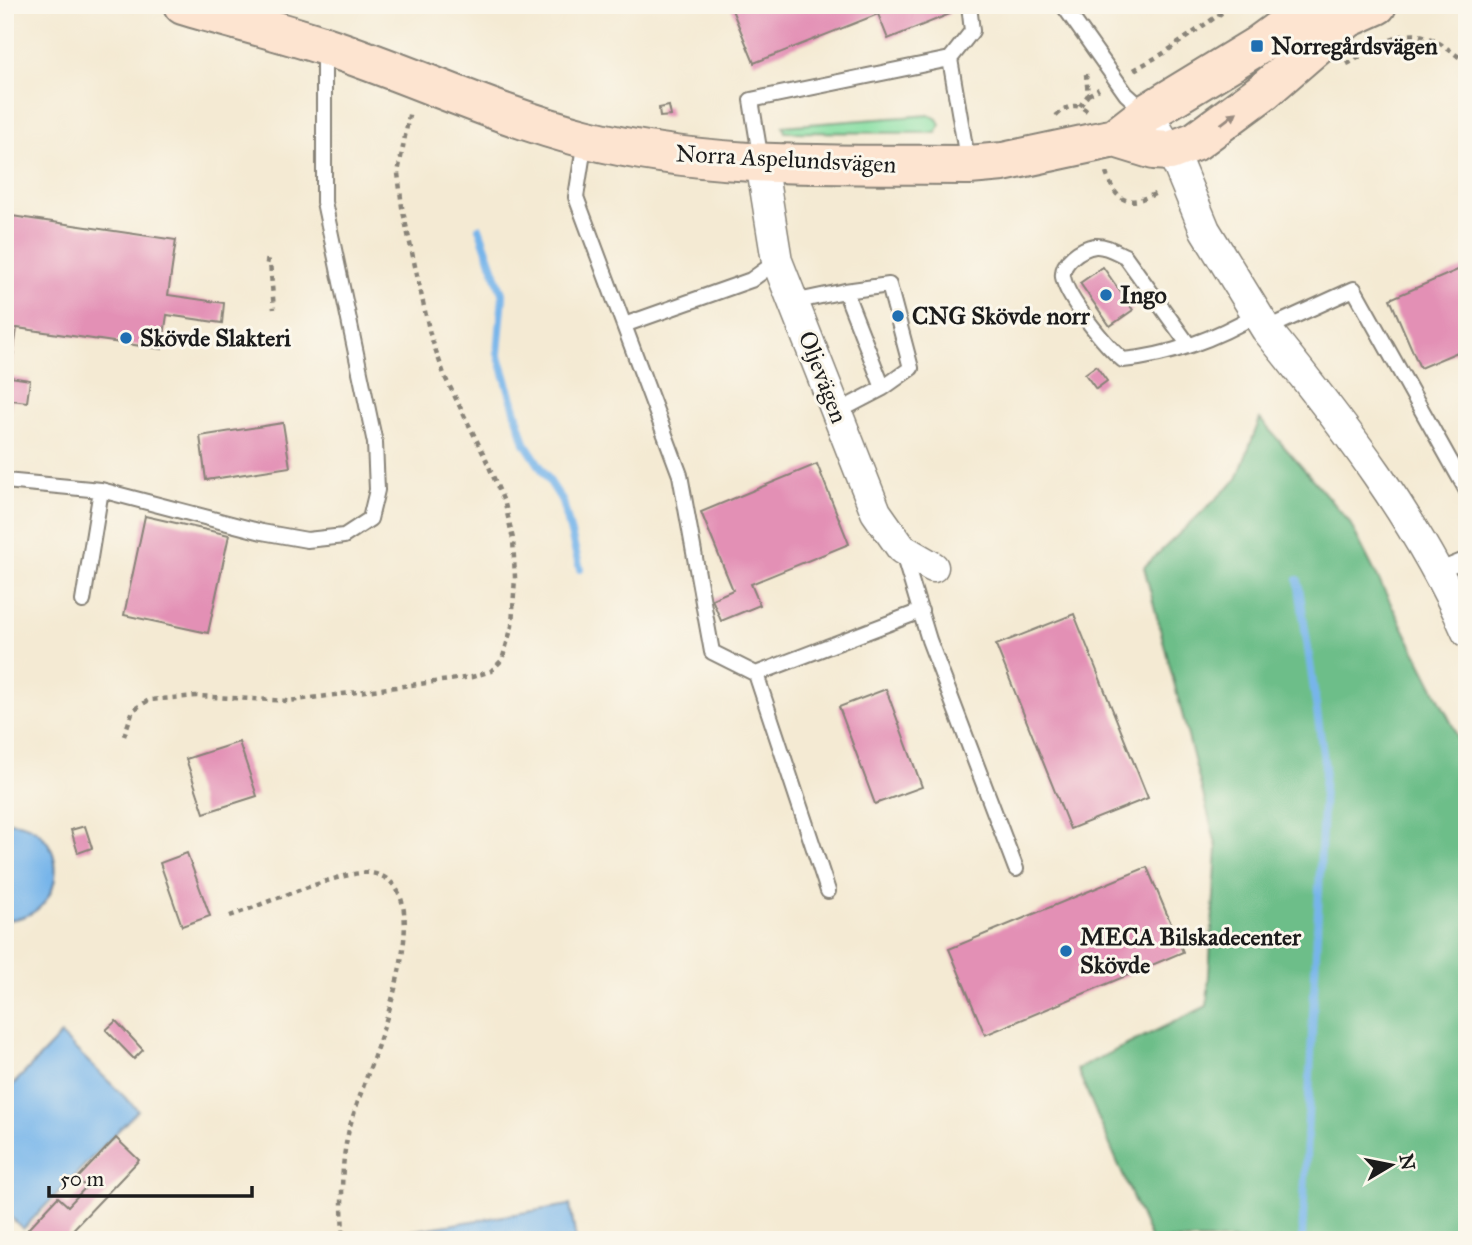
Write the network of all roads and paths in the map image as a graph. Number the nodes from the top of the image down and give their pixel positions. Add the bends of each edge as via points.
1 (183, 5) edge
2 (969, 5) edge
3 (1063, 5) edge
4 (1233, 5) edge
5 (1313, 5) edge
6 (1377, 5) edge
7 (324, 46) junction
8 (950, 59) junction
9 (1467, 63) edge
10 (1346, 65) dead end
11 (1085, 67) dead end
12 (1116, 80) junction
13 (1088, 95) junction
14 (1080, 106) junction
15 (1087, 110) dead end
16 (1147, 113) junction
17 (1050, 121) dead end
18 (586, 138) junction
19 (1170, 151) junction
20 (1110, 154) junction
21 (761, 162) junction
22 (969, 165) junction
23 (1153, 195) dead end
24 (265, 261) dead end
25 (777, 261) junction
26 (845, 291) junction
27 (793, 302) junction
28 (274, 309) dead end
29 (1261, 321) junction
30 (624, 325) junction
31 (1188, 344) junction
32 (883, 388) junction
33 (837, 412) junction
34 (5, 481) edge
35 (102, 490) junction
36 (1467, 491) edge
37 (902, 549) junction
38 (1467, 558) edge
39 (933, 567) dead end
40 (1437, 571) junction
41 (83, 601) dead end
42 (921, 611) junction
43 (1467, 632) edge
44 (755, 674) junction
45 (1016, 869) dead end
46 (828, 891) dead end
47 (230, 916) dead end
48 (344, 1240) edge

1 - 7 street, Norra Aspelundsvägen
2 - 8 lane via 972,30
3 - 12 lane
4 - 12 path
5 - 16 street, Norra Aspelundsvägen via 1257,46
19 -> 6 street via 1221,124 1348,19
7 - 18 street, Norra Aspelundsvägen via 492,110
7 - 35 lane via 324,202 375,443 377,490 370,519 344,536 307,540
8 - 21 lane via 751,100
8 - 22 lane
9 - 10 path via 1438,43 1419,35 1401,35
11 - 13 path
12 - 13 path
12 - 16 lane
13 - 14 path
14 - 15 path
14 - 17 path via 1072,105
16 - 19 street
16 - 20 street, Norra Aspelundsvägen
18 - 21 street, Norra Aspelundsvägen via 708,159
18 - 30 lane via 576,197
19 - 20 street, Norra Aspelundsvägen
19 - 29 street via 1205,230
20 - 22 street, Norra Aspelundsvägen
20 - 23 path via 1112,192 1125,201
21 - 22 street, Norra Aspelundsvägen
21 - 25 street, Oljevägen
24 - 28 path via 270,262
25 - 27 street, Oljevägen
25 - 30 lane via 751,280
26 - 27 lane
26 - 32 lane
26 - 32 lane via 889,285 911,368
27 - 33 street, Oljevägen
29 - 31 lane
29 - 36 lane via 1354,289
29 - 40 street via 1393,496
30 - 44 lane via 680,475 712,652
31 - 31 lane via 1123,360 1074,302 1063,276 1066,264 1078,252 1096,246 1125,256
32 - 33 lane
33 - 37 street, Oljevägen via 876,512
34 - 35 lane
35 - 41 lane
37 - 39 street, Oljevägen
37 - 42 lane
38 - 40 lane
40 - 43 street
42 - 44 lane
42 - 45 lane
44 - 46 lane
47 - 48 path via 339,877 368,872 386,877 401,897 406,919 401,965 348,1131 342,1165

